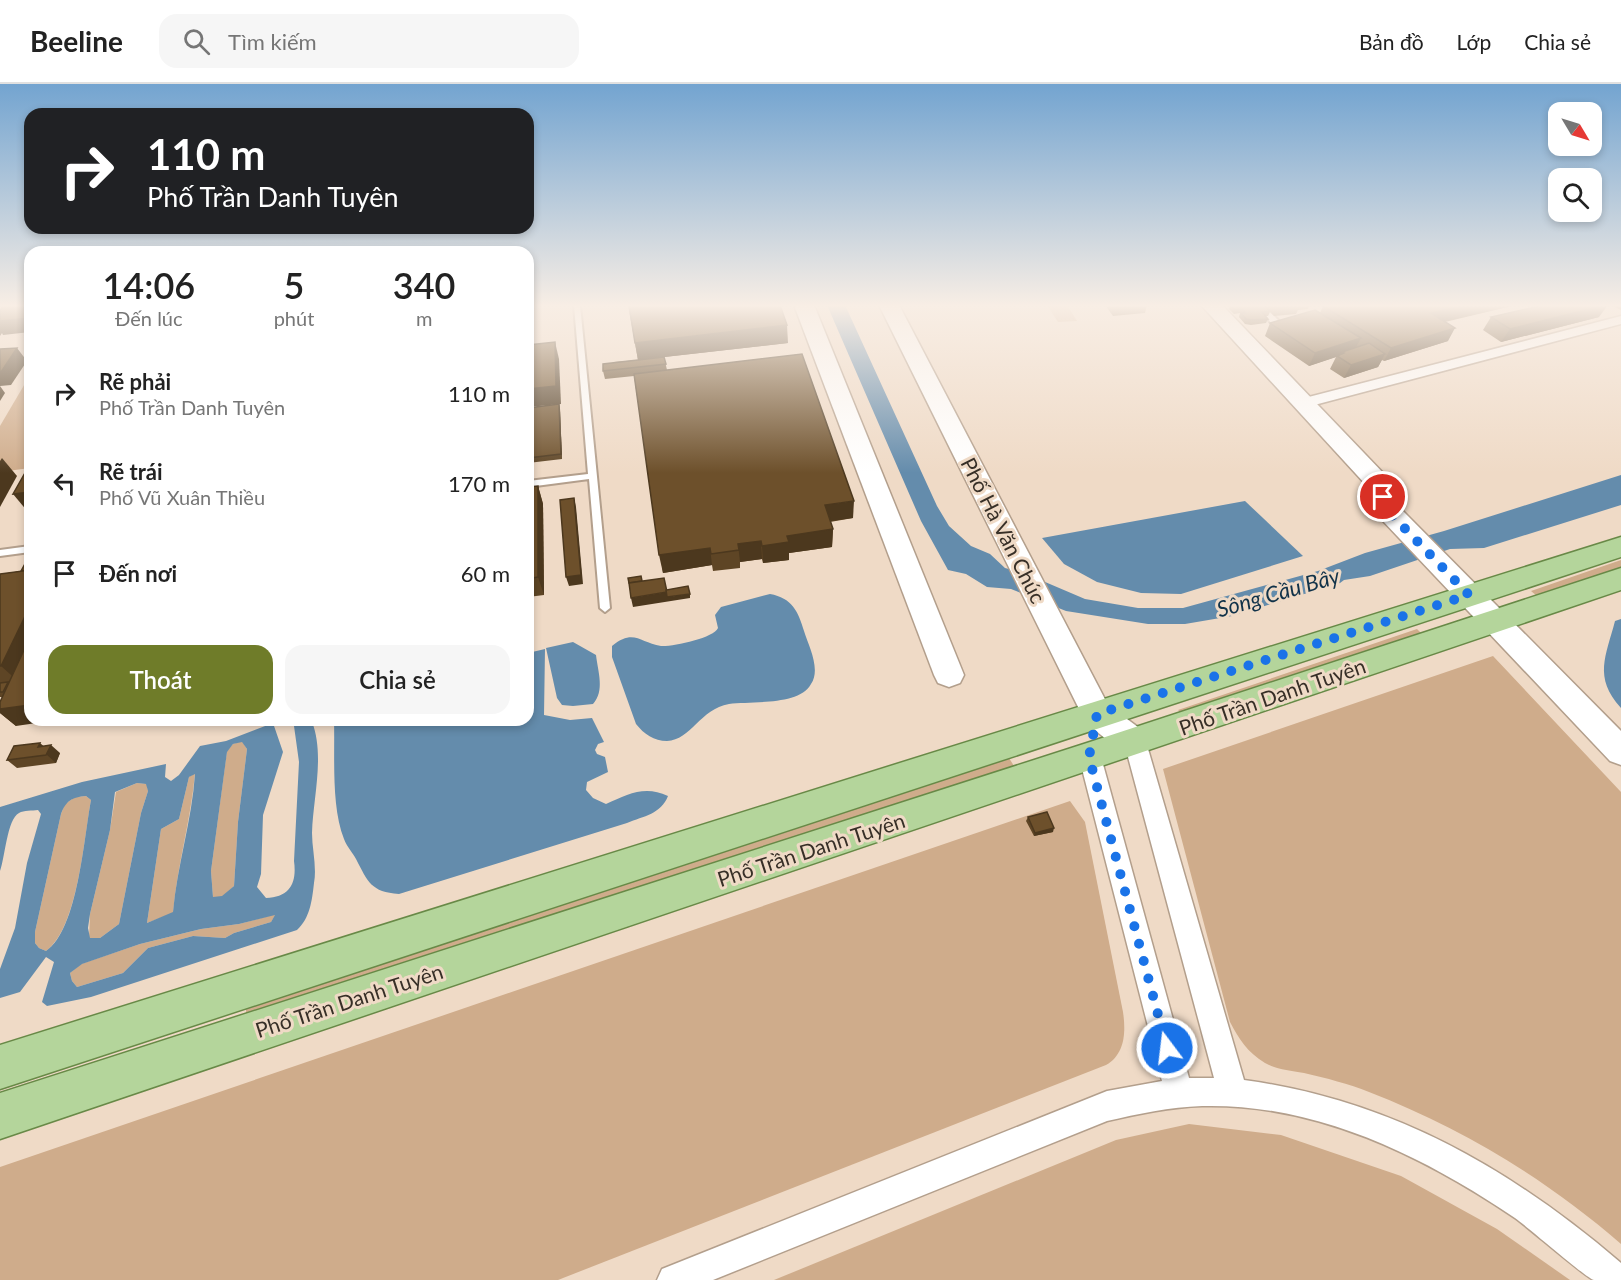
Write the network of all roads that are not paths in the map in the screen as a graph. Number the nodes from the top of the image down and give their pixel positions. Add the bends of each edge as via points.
1 (582, 361) edge
2 (826, 361) edge
3 (917, 361) edge
4 (1264, 361) edge
5 (1465, 361) edge
6 (1304, 403) junction
7 (593, 476) junction
8 (534, 483) edge
9 (1621, 547) edge
10 (24, 550) edge
11 (0, 553) edge
12 (1621, 579) edge
13 (1469, 595) junction
14 (605, 608) dead end
15 (949, 675) dead end
16 (1097, 714) junction
17 (1135, 742) junction
18 (1621, 752) edge
19 (1089, 757) junction
20 (155, 1017) junction
21 (152, 1065) junction
22 (0, 1067) edge
23 (1179, 1093) junction
24 (1233, 1093) junction
25 (0, 1116) edge
26 (673, 1280) edge
27 (1616, 1280) edge

1 - 7 lane
2 - 15 street
3 - 16 street, Phố Hà Văn Chúc
4 - 6 street
5 - 6 street
6 - 13 street via 1379,484 1386,507
7 - 8 lane
7 - 14 lane
9 - 13 main road, Phố Trần Danh Tuyên
10 - 11 lane
12 - 13 main road, Phố Trần Danh Tuyên
13 - 16 main road, Phố Trần Danh Tuyên
13 - 17 main road, Phố Trần Danh Tuyên
13 - 18 street
16 - 17 street, Phố Hà Văn Chúc
16 - 19 street
16 - 20 main road, Phố Trần Danh Tuyên
17 - 19 main road, Phố Trần Danh Tuyên
17 - 24 street
19 - 21 main road, Phố Trần Danh Tuyên
19 - 23 street
20 - 21 main road
20 - 22 main road, Phố Trần Danh Tuyên
21 - 25 main road, Phố Trần Danh Tuyên
23 - 24 street
23 - 26 street via 1107,1106
24 - 27 street via 1300,1102 1360,1120 1442,1156 1515,1200

